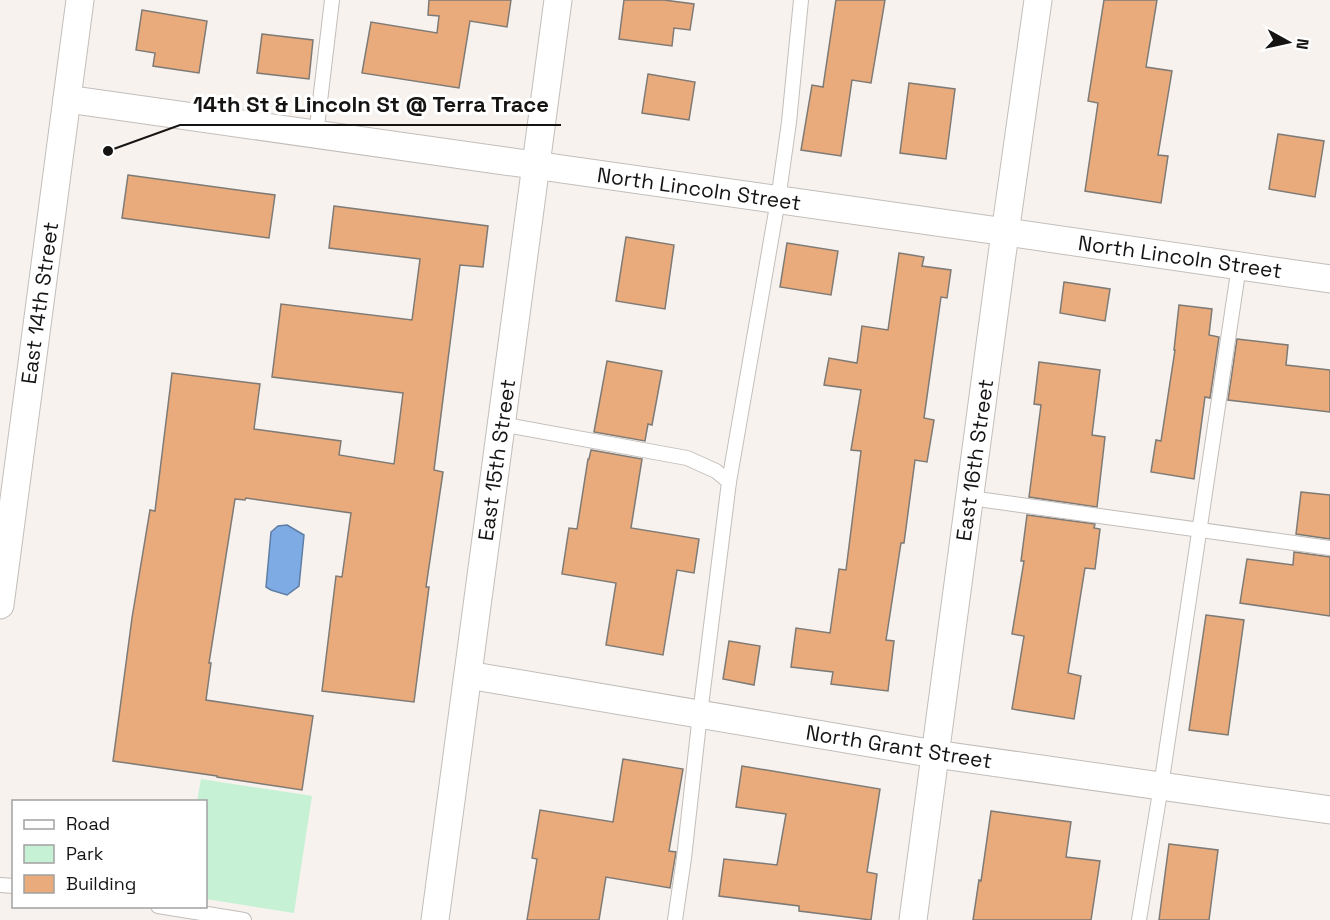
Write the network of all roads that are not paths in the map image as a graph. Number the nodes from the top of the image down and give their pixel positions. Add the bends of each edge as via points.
1 (80, 0) edge
2 (332, 0) edge
3 (558, 0) edge
4 (801, 0) edge
5 (1038, 0) edge
6 (67, 99) junction
7 (316, 135) junction
8 (536, 166) junction
9 (778, 200) junction
10 (1005, 232) junction
11 (1239, 266) junction
12 (1330, 279) edge
13 (501, 424) junction
14 (729, 482) junction
15 (970, 498) junction
16 (1199, 530) junction
17 (1330, 548) edge
18 (0, 605) edge
19 (468, 675) junction
20 (700, 714) junction
21 (935, 754) junction
22 (1161, 786) junction
23 (1330, 810) edge
24 (170, 908) edge
25 (244, 920) edge
26 (435, 920) edge
27 (675, 920) edge
28 (913, 920) edge
29 (1139, 920) edge

1 - 6 street, East 14th Street
2 - 7 lane
3 - 8 street, East 15th Street
4 - 9 lane
5 - 10 street, East 16th Street
6 - 7 street, North Lincoln Street
6 - 18 street, East 14th Street
7 - 8 street, North Lincoln Street
8 - 9 street, North Lincoln Street
8 - 13 street, East 15th Street
9 - 10 street, North Lincoln Street
9 - 14 lane
10 - 11 street, North Lincoln Street
10 - 15 street, East 16th Street
11 - 12 street, North Lincoln Street
11 - 16 lane
13 - 14 lane via 687,458 716,471
13 - 19 street, East 15th Street
14 - 20 lane
15 - 16 lane
15 - 21 street, East 16th Street
16 - 17 lane
16 - 22 lane
19 - 20 street, North Grant Street
19 - 26 street, East 15th Street
20 - 21 street, North Grant Street
20 - 27 lane
21 - 22 street, North Grant Street
21 - 28 street, East 16th Street
22 - 23 street, North Grant Street
22 - 29 lane
24 - 25 lane

